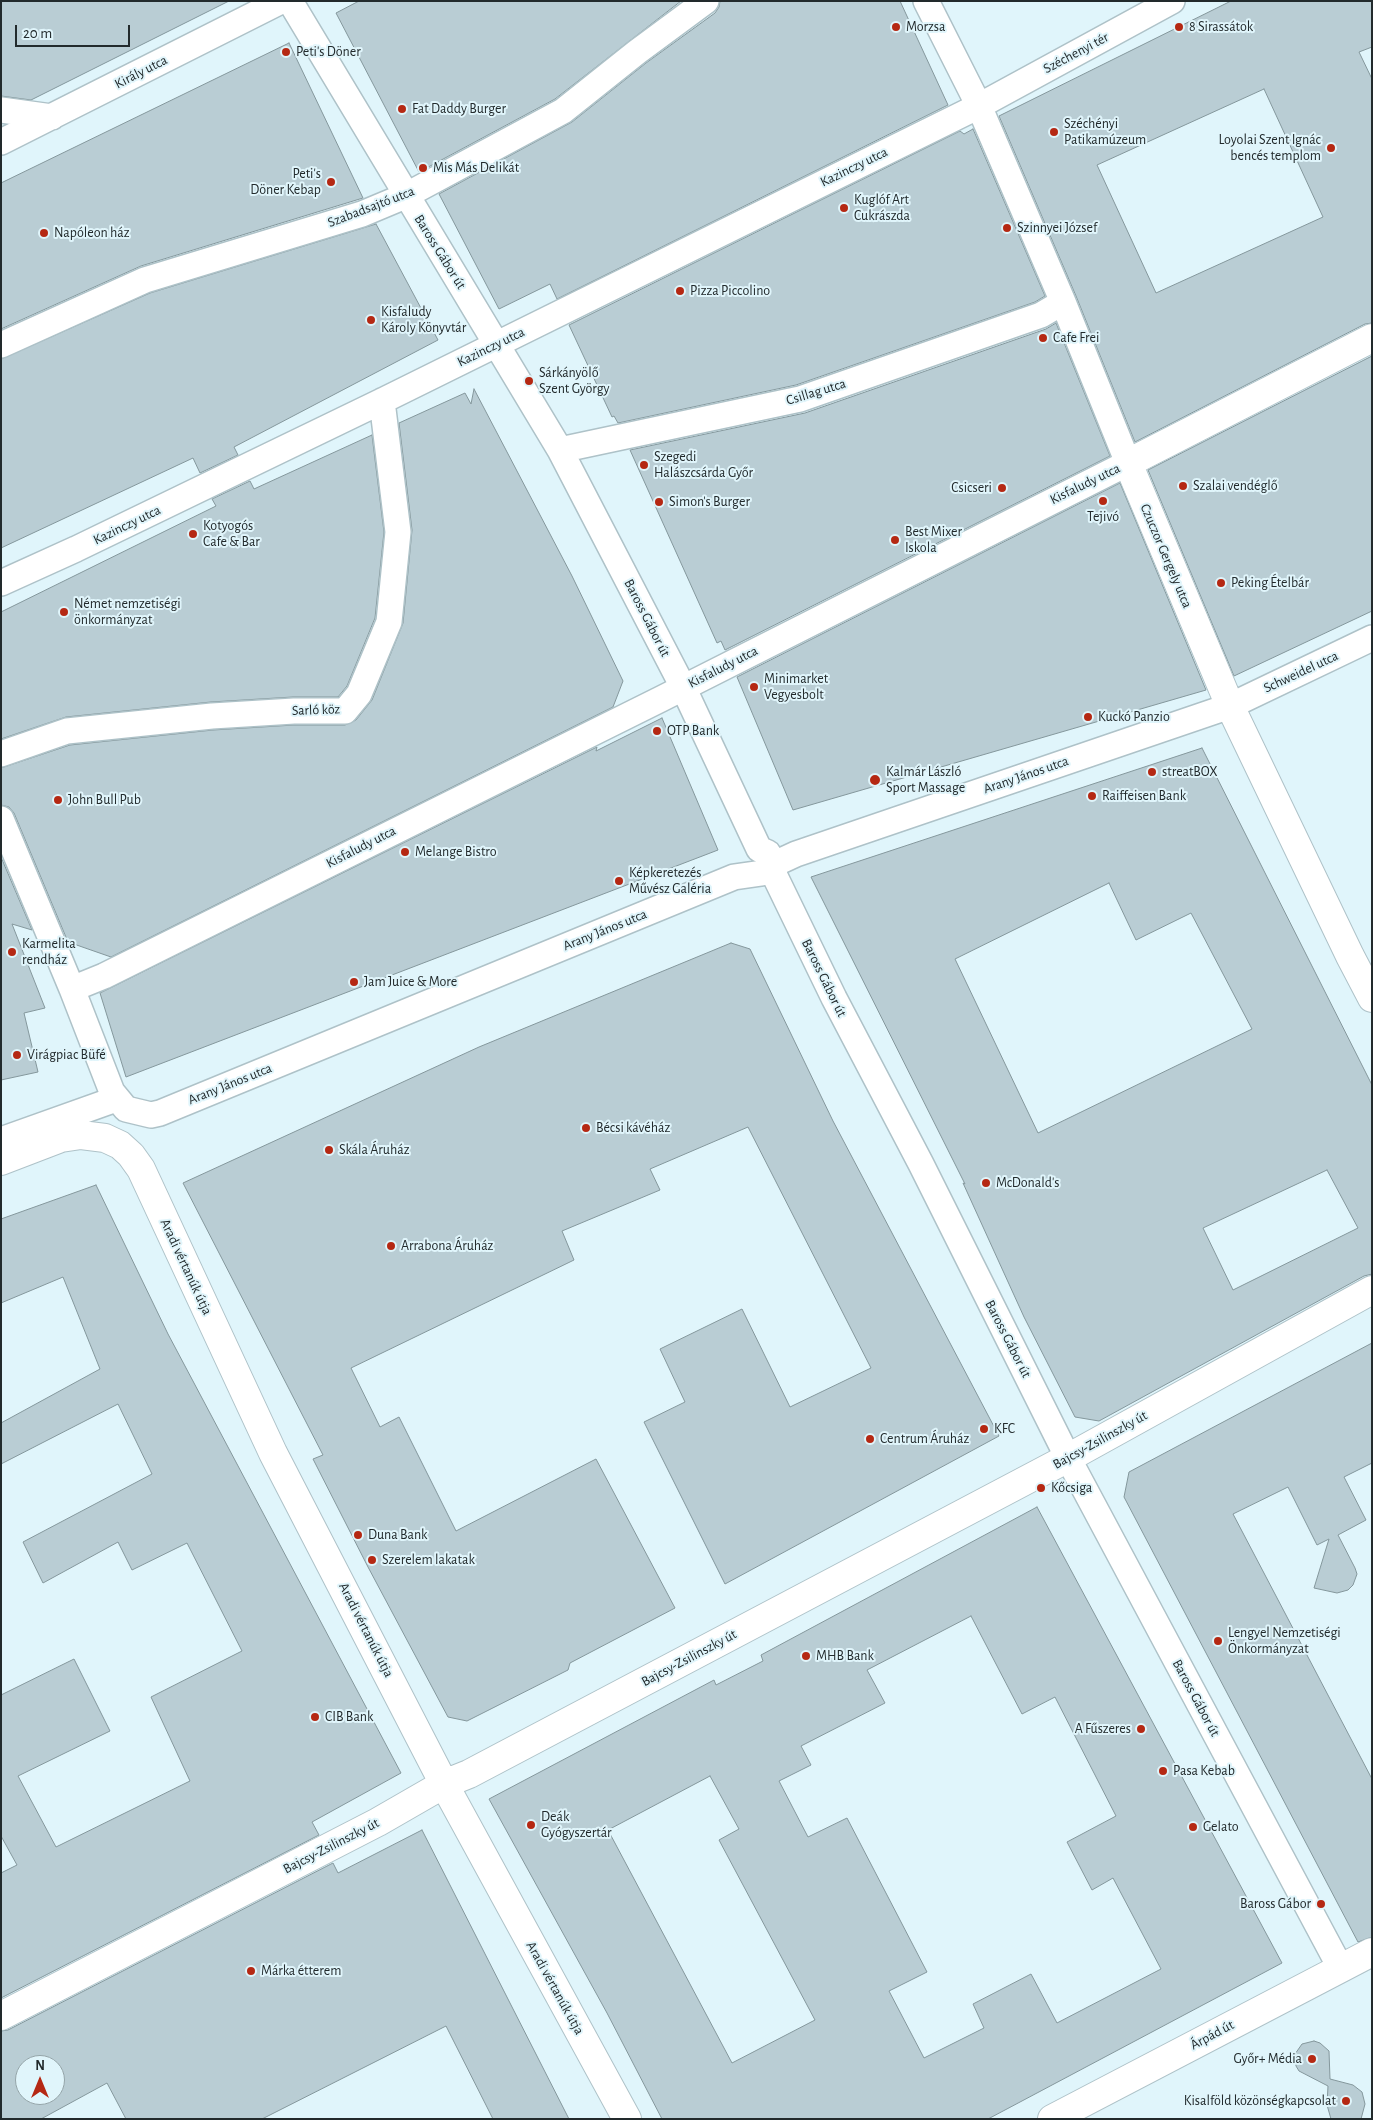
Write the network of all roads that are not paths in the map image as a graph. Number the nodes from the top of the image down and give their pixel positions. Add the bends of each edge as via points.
1 (282, 1) edge
2 (290, 1) edge
3 (706, 1) edge
4 (926, 1) edge
5 (1172, 1) edge
6 (979, 106) junction
7 (1, 110) edge
8 (52, 117) junction
9 (1, 142) edge
10 (406, 196) junction
11 (1063, 302) junction
12 (1372, 338) edge
13 (498, 344) junction
14 (1, 345) edge
15 (382, 401) junction
16 (560, 450) junction
17 (1128, 463) junction
18 (1, 583) edge
19 (1372, 638) edge
20 (682, 687) junction
21 (1230, 706) junction
22 (1, 754) edge
23 (1, 819) edge
24 (770, 866) junction
25 (72, 989) junction
26 (1372, 998) edge
27 (121, 1104) junction
28 (1, 1140) edge
29 (1, 1161) edge
30 (1372, 1290) edge
31 (1068, 1458) junction
32 (444, 1784) junction
33 (1372, 1952) edge
34 (1340, 1969) junction
35 (1, 2016) edge
36 (627, 2119) edge
37 (1052, 2119) edge

1 - 8 street, Király utca
2 - 10 street, Baross Gábor út
3 - 10 street, Szabadsajtó utca via 563,111
4 - 6 street, Czuczor Gergely utca
5 - 6 street, Széchenyi tér
6 - 11 street, Czuczor Gergely utca
6 - 13 street, Kazinczy utca
7 - 8 street
8 - 9 street, Király utca
10 - 13 street, Baross Gábor út
10 - 14 street, Szabadsajtó utca via 362,214 145,280
11 - 16 street, Csillag utca via 1040,315 800,399
11 - 17 street, Czuczor Gergely utca
12 - 17 street, Kisfaludy utca
13 - 15 street, Kazinczy utca
13 - 16 street, Baross Gábor út
15 - 18 street, Kazinczy utca
15 - 22 street, Sarló köz via 398,532 389,622 359,694 345,711 212,716 67,731
16 - 20 street, Baross Gábor út
17 - 20 street, Kisfaludy utca
17 - 21 street, Czuczor Gergely utca
19 - 21 street, Schweidel utca
20 - 24 street, Baross Gábor út via 759,849 770,857
20 - 25 street, Kisfaludy utca
21 - 24 street, Arany János utca via 796,854
21 - 26 street, Czuczor Gergely utca
23 - 25 street
24 - 27 street, Arany János utca via 762,873 734,878 160,1113 150,1115
24 - 31 street, Baross Gábor út
25 - 27 street
27 - 28 street
29 - 32 street, Aradi vértanúk útja via 66,1137 91,1135 112,1141 126,1150 141,1168 274,1453
30 - 31 street, Bajcsy-Zsilinszky út
31 - 32 street, Bajcsy-Zsilinszky út via 477,1770
31 - 34 street, Baross Gábor út
32 - 35 street, Bajcsy-Zsilinszky út
32 - 36 street, Aradi vértanúk útja
33 - 34 street, Árpád út
34 - 37 street, Árpád út

